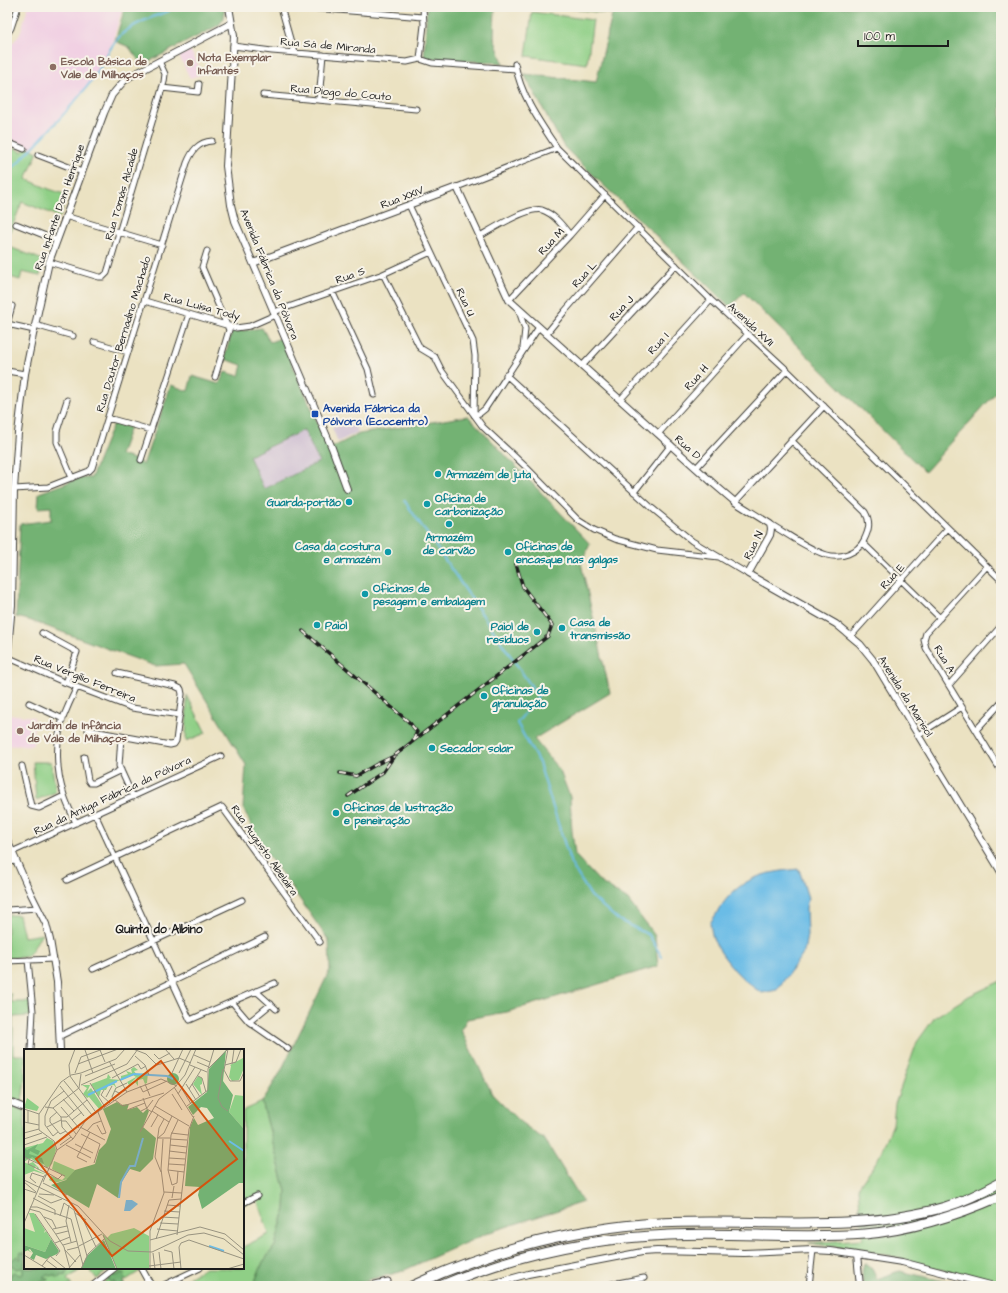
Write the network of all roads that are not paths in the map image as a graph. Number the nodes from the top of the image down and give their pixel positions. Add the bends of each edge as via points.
1 (18, 7) edge
2 (229, 7) edge
3 (281, 7) edge
4 (423, 7) edge
5 (423, 18) junction
6 (232, 23) junction
7 (7, 34) edge
8 (233, 46) junction
9 (295, 52) junction
10 (323, 55) junction
11 (420, 59) junction
12 (159, 61) junction
13 (199, 84) dead end
14 (162, 88) junction
15 (263, 95) dead end
16 (319, 99) junction
17 (416, 109) dead end
18 (212, 141) dead end
19 (7, 142) edge
20 (557, 148) junction
21 (24, 149) dead end
22 (38, 155) dead end
23 (82, 172) junction
24 (457, 187) junction
25 (605, 195) junction
26 (409, 205) junction
27 (65, 216) junction
28 (16, 224) dead end
29 (638, 227) junction
30 (120, 233) junction
31 (570, 235) junction
32 (480, 236) junction
33 (56, 240) junction
34 (162, 245) junction
35 (207, 251) dead end
36 (431, 252) junction
37 (49, 262) junction
38 (253, 263) junction
39 (676, 265) junction
40 (383, 274) junction
41 (332, 292) junction
42 (509, 300) junction
43 (711, 300) junction
44 (145, 301) junction
45 (12, 306) dead end
46 (518, 308) junction
47 (274, 313) junction
48 (189, 314) junction
49 (228, 326) junction
50 (34, 327) junction
51 (539, 327) junction
52 (546, 334) junction
53 (748, 334) junction
54 (73, 336) dead end
55 (94, 342) dead end
56 (128, 352) junction
57 (522, 352) junction
58 (582, 366) junction
59 (787, 370) junction
60 (7, 371) edge
61 (25, 374) junction
62 (506, 375) junction
63 (215, 377) dead end
64 (374, 395) dead end
65 (67, 400) dead end
66 (620, 400) junction
67 (824, 406) junction
68 (474, 415) junction
69 (108, 418) junction
70 (152, 430) junction
71 (658, 434) junction
72 (791, 440) junction
73 (671, 445) junction
74 (141, 460) dead end
75 (696, 468) junction
76 (72, 478) junction
77 (14, 489) junction
78 (347, 490) dead end
79 (634, 492) junction
80 (7, 502) edge
81 (735, 502) junction
82 (14, 503) junction
83 (770, 524) junction
84 (948, 528) junction
85 (10, 539) edge
86 (863, 543) junction
87 (719, 557) junction
88 (987, 566) junction
89 (748, 574) junction
90 (901, 580) junction
91 (1001, 580) edge
92 (10, 595) edge
93 (940, 618) junction
94 (1001, 626) edge
95 (42, 633) dead end
96 (851, 636) junction
97 (7, 657) edge
98 (7, 660) edge
99 (117, 673) dead end
100 (66, 683) junction
101 (948, 685) junction
102 (77, 687) junction
103 (29, 703) dead end
104 (1001, 703) edge
105 (962, 707) junction
106 (180, 715) junction
107 (63, 719) junction
108 (88, 730) dead end
109 (976, 730) junction
110 (918, 735) junction
111 (121, 737) junction
112 (221, 756) dead end
113 (84, 757) dead end
114 (22, 766) dead end
115 (121, 770) junction
116 (1001, 771) edge
117 (64, 796) junction
118 (133, 797) junction
119 (95, 814) junction
120 (76, 823) junction
121 (7, 840) edge
122 (12, 852) junction
123 (115, 857) junction
124 (16, 861) junction
125 (7, 862) edge
126 (1001, 870) edge
127 (67, 880) dead end
128 (242, 900) dead end
129 (38, 908) junction
130 (7, 910) edge
131 (265, 937) dead end
132 (153, 940) junction
133 (320, 942) dead end
134 (54, 959) junction
135 (28, 960) junction
136 (7, 961) edge
137 (93, 969) dead end
138 (172, 982) junction
139 (275, 983) dead end
140 (256, 991) junction
141 (232, 1002) junction
142 (271, 1004) junction
143 (276, 1008) dead end
144 (249, 1022) junction
145 (60, 1036) junction
146 (31, 1049) edge
147 (60, 1049) edge
148 (288, 1049) dead end
149 (7, 1101) edge
150 (24, 1108) edge
151 (1001, 1182) edge
152 (257, 1196) dead end
153 (1001, 1196) edge
154 (244, 1202) edge
155 (602, 1240) junction
156 (814, 1250) junction
157 (857, 1255) junction
158 (115, 1269) edge
159 (142, 1269) edge
160 (198, 1269) edge
161 (644, 1278) dead end
162 (388, 1282) dead end
163 (92, 1286) edge
164 (151, 1286) edge
165 (162, 1286) edge
166 (367, 1286) edge
167 (412, 1286) edge
168 (440, 1286) edge
169 (453, 1286) edge
170 (484, 1286) edge
171 (602, 1286) edge
172 (808, 1286) edge
173 (860, 1286) edge
174 (994, 1286) edge

1 - 7 street
2 - 6 street, Avenida Fábrica da Pólvora
3 - 5 street
3 - 9 street
4 - 5 street
5 - 11 street
6 - 8 street, Avenida Fábrica da Pólvora
6 - 12 street, Rua Infante Dom Henrique
8 - 9 street, Rua Sá de Miranda
8 - 38 street, Avenida Fábrica da Pólvora via 227,177 235,221
9 - 10 street, Rua Sá de Miranda
10 - 11 street, Rua Sá de Miranda via 407,62
10 - 16 street
11 - 20 street, Avenida XVII via 432,63 516,67 519,84
12 - 14 street, Rua Tomás Alcaide via 165,74
12 - 23 street, Rua Infante Dom Henrique via 129,77 112,95
13 - 14 street via 198,92
14 - 30 street, Rua Tomás Alcaide
15 - 16 street, Rua Diogo do Couto
16 - 17 street, Rua Diogo do Couto
18 - 34 street, Rua Doutor Bernadino Machado via 199,145 189,159
19 - 21 street
20 - 24 street, Rua XXIV
20 - 25 street, Avenida XVII
22 - 23 street
23 - 27 street, Rua Infante Dom Henrique
24 - 26 street, Rua XXIV
24 - 32 street, Rua D
25 - 29 street, Avenida XVII
25 - 31 street, Rua M
26 - 36 street, Rua U
26 - 38 street, Rua XXIV
27 - 30 street
27 - 33 street, Rua Infante Dom Henrique
28 - 33 street
29 - 39 street, Avenida XVII
29 - 52 street, Rua L
30 - 34 street
30 - 37 street, Rua Tomás Alcaide via 106,276 99,277
31 - 32 street via 550,215 542,210 535,210 504,222
31 - 42 street, Rua M
32 - 42 street, Rua D
33 - 37 street, Rua Infante Dom Henrique
34 - 44 street, Rua Doutor Bernadino Machado
35 - 49 street via 202,267
36 - 40 street, Rua S
36 - 68 street, Rua U via 473,342
37 - 50 street, Rua Infante Dom Henrique
38 - 47 street, Avenida Fábrica da Pólvora
39 - 43 street, Avenida XVII
39 - 58 street, Rua J
40 - 41 street, Rua S
40 - 68 street via 420,348 435,357 442,371
41 - 47 street, Rua S
41 - 64 street via 368,370
42 - 46 street, Rua D
43 - 53 street, Avenida XVII
43 - 66 street, Rua I
44 - 48 street, Rua Luísa Tody
44 - 56 street, Rua Doutor Bernadino Machado
45 - 50 street via 7,324
46 - 51 street, Rua D
46 - 57 street via 524,329
47 - 49 street, Rua Luísa Tody via 250,326
47 - 78 street, Avenida Fábrica da Pólvora via 332,448
48 - 49 street, Rua Luísa Tody
48 - 70 street
49 - 63 street
50 - 54 street
50 - 61 street, Rua Infante Dom Henrique
51 - 52 street, Rua D
51 - 57 street
52 - 58 street, Rua D
53 - 59 street, Avenida XVII
53 - 71 street, Rua H
55 - 56 street
56 - 69 street, Rua Doutor Bernadino Machado
57 - 62 street
58 - 66 street, Rua D
59 - 67 street, Avenida XVII
59 - 75 street
60 - 61 street
61 - 77 street, Rua Infante Dom Henrique
62 - 68 street via 484,409
62 - 79 street
65 - 76 street via 56,442
66 - 71 street, Rua D
67 - 72 street
67 - 84 street, Avenida XVII
68 - 87 street via 570,513 594,530 615,539 657,550
69 - 70 street
69 - 76 street, Rua Doutor Bernadino Machado via 92,468
70 - 74 street
71 - 73 street, Rua D
72 - 81 street
72 - 86 street via 865,512 869,519 869,530
73 - 75 street, Rua D
73 - 79 street
75 - 81 street, Rua D
76 - 77 street, Rua Doutor Bernadino Machado via 42,488
77 - 82 street, Rua Infante Dom Henrique
79 - 87 street via 692,541
80 - 82 street
81 - 83 street, Rua D
82 - 85 street, Rua Infante Dom Henrique
83 - 86 street, Rua D via 828,556 842,556 854,552
83 - 89 street, Rua N via 770,535
84 - 88 street, Avenida XVII
84 - 90 street, Rua E
85 - 92 street, Rua Infante Dom Henrique
86 - 90 street
87 - 89 street
88 - 91 street, Avenida XVII
88 - 93 street, Rua A
89 - 96 street, Avenida da Marisol via 836,624
90 - 93 street
90 - 96 street, Rua E
92 - 97 street, Rua Infante Dom Henrique
93 - 101 street, Rua A via 926,632 924,640
94 - 101 street
95 - 100 street via 78,652
96 - 110 street, Avenida da Marisol via 873,660
97 - 98 street, Rua Infante Dom Henrique
97 - 100 street, Rua Vergílio Ferreira
99 - 106 street via 178,687 182,691
100 - 102 street, Rua Vergílio Ferreira
101 - 105 street, Rua A
102 - 106 street, Rua Vergílio Ferreira via 135,709
102 - 107 street
103 - 107 street
104 - 109 street
105 - 109 street, Rua A
105 - 110 street
106 - 111 street via 176,741 172,745
107 - 117 street via 58,750 59,774
108 - 111 street
109 - 116 street, Rua A
110 - 126 street, Avenida da Marisol
111 - 115 street
112 - 118 street, Rua da Antiga Fábrica da Pólvora
113 - 115 street via 90,783
114 - 117 street via 32,806 39,808
115 - 118 street
117 - 120 street
118 - 119 street, Rua da Antiga Fábrica da Pólvora
119 - 120 street, Rua da Antiga Fábrica da Pólvora
119 - 123 street
120 - 122 street, Rua da Antiga Fábrica da Pólvora
121 - 122 street
122 - 124 street
123 - 127 street
123 - 132 street
123 - 133 street, Rua Augusto Abelaira via 222,806
124 - 125 street
124 - 129 street
128 - 132 street
129 - 130 street
129 - 134 street via 46,924
131 - 138 street
132 - 137 street
132 - 138 street
134 - 135 street
134 - 145 street
135 - 136 street
135 - 146 street via 33,1015
138 - 141 street via 190,1020
138 - 145 street
139 - 140 street
140 - 141 street
140 - 142 street
141 - 144 street
142 - 143 street
142 - 144 street
144 - 148 street
145 - 147 street
149 - 150 street
151 - 167 highway via 973,1197 946,1206 883,1219 768,1224 644,1224 568,1234 493,1254
152 - 154 street
153 - 155 highway via 949,1217 896,1230 866,1234 668,1235
155 - 168 highway via 518,1258
155 - 169 highway via 502,1268
156 - 157 street
156 - 170 street via 744,1253 642,1252 528,1274
156 - 172 street
157 - 173 street
157 - 174 street via 902,1262
158 - 163 street
159 - 164 street
160 - 165 street
161 - 171 street
162 - 166 street

